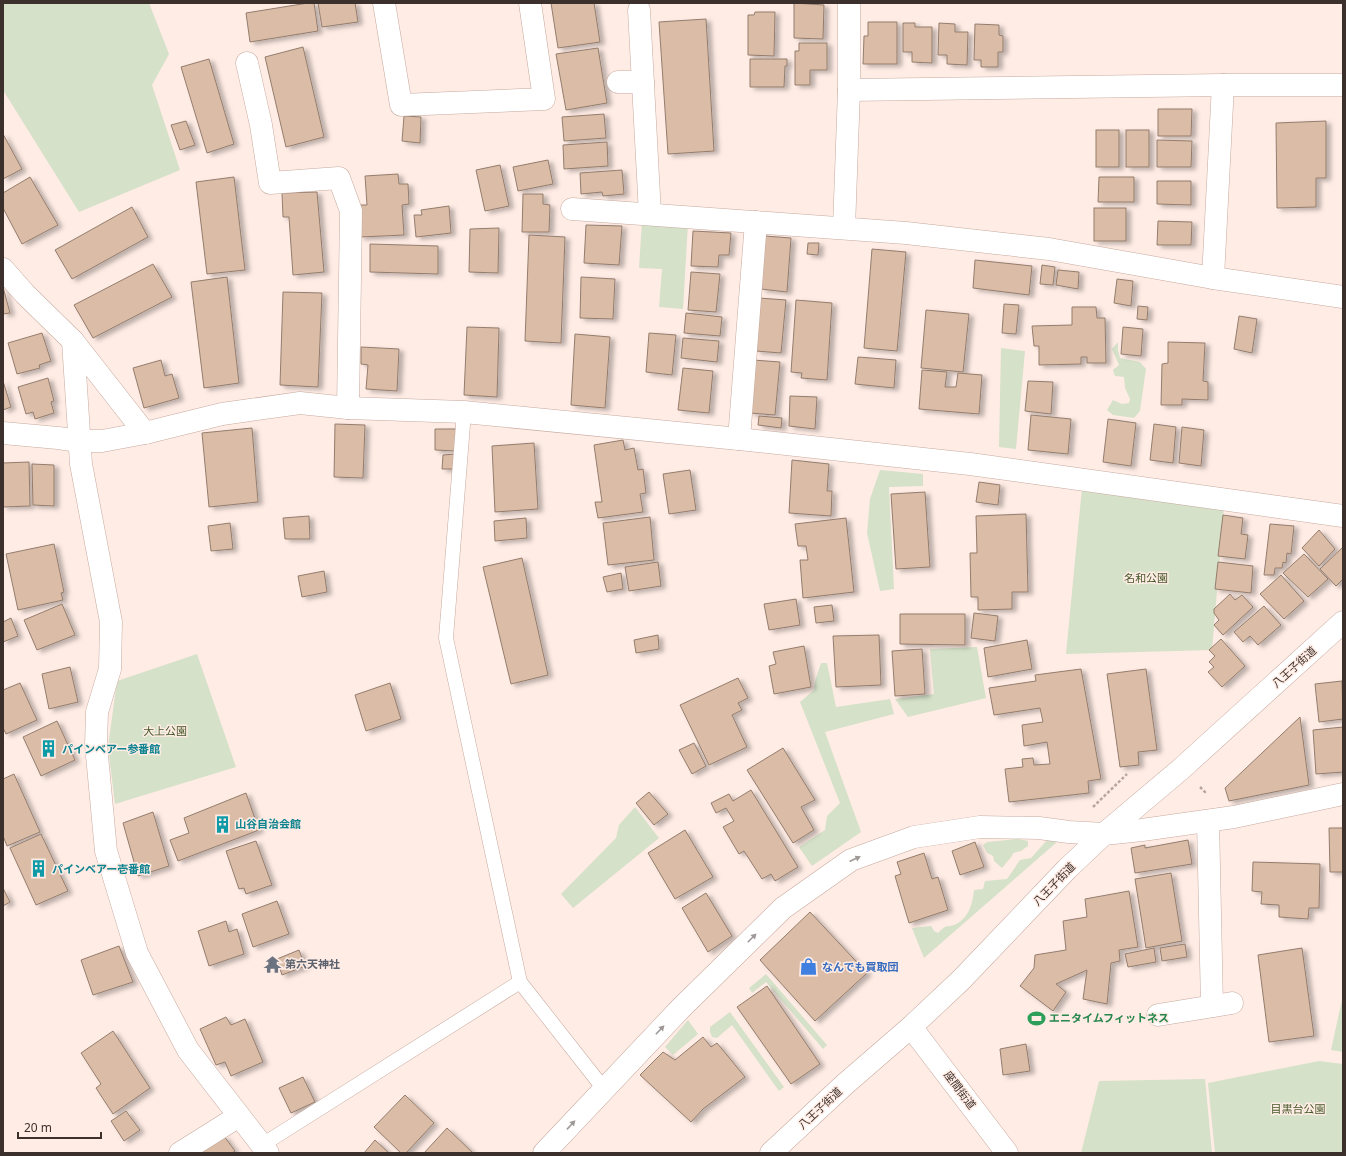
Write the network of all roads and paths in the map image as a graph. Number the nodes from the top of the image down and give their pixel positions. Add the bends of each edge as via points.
1 (384, 3) edge
2 (530, 3) edge
3 (849, 3) edge
4 (639, 10) dead end
5 (247, 63) dead end
6 (618, 82) dead end
7 (643, 82) junction
8 (1223, 85) junction
9 (1343, 85) edge
10 (849, 90) junction
11 (572, 209) dead end
12 (650, 214) junction
13 (756, 222) junction
14 (844, 228) junction
15 (3, 268) edge
16 (1213, 278) junction
17 (1343, 297) edge
18 (73, 341) junction
19 (348, 408) junction
20 (464, 412) junction
21 (145, 433) junction
22 (3, 434) edge
23 (739, 439) junction
24 (79, 441) junction
25 (1343, 516) edge
26 (1343, 622) edge
27 (1127, 774) dead end
28 (1343, 794) edge
29 (1087, 812) dead end
30 (1208, 821) junction
31 (1104, 834) junction
32 (520, 982) junction
33 (1158, 1015) dead end
34 (911, 1027) junction
35 (604, 1089) junction
36 (239, 1116) junction
37 (265, 1149) edge
38 (180, 1153) edge
39 (544, 1153) edge
40 (771, 1153) edge
41 (1007, 1153) edge

1 - 2 street via 401,105 544,98
3 - 10 street
4 - 7 street
5 - 19 street via 261,125 270,183 339,178 351,211
6 - 7 street
7 - 12 street
8 - 9 street
8 - 10 street
8 - 16 street
10 - 14 street
11 - 12 street
12 - 13 street
13 - 14 street
13 - 23 street
14 - 16 street via 1049,249
15 - 18 street via 25,294
16 - 17 street
18 - 21 street
18 - 24 street
19 - 20 street
19 - 21 street via 300,403 222,414
20 - 23 street
20 - 32 lane via 446,638
21 - 24 street via 102,441
22 - 24 street
23 - 25 street via 970,464
24 - 36 street via 81,464 111,622 110,668 97,712 96,746 106,851 137,953 188,1050
26 - 31 street, 八王子街道 via 1181,769
27 - 29 path
28 - 30 street
30 - 31 street
30 - 33 street via 1222,1004
31 - 34 street, 八王子街道 via 961,980
35 -> 31 street via 783,908 851,860 914,837 980,827 1039,828
32 - 35 lane
32 - 37 lane
34 - 40 street, 八王子街道
34 - 41 street, 座間街道
39 -> 35 street
36 - 37 street
36 - 38 street

